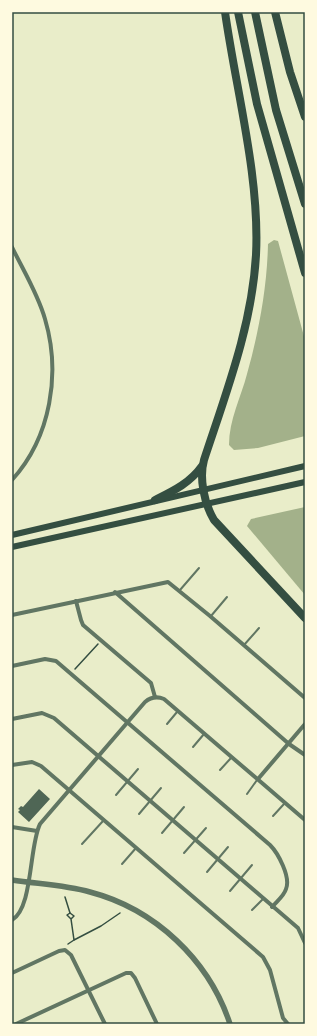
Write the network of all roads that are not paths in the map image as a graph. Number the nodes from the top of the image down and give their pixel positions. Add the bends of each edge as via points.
1 (226, 12) edge
2 (238, 12) edge
3 (255, 12) edge
4 (275, 12) edge
5 (305, 117) edge
6 (305, 204) edge
7 (12, 246) edge
8 (305, 273) edge
9 (203, 465) junction
10 (305, 466) edge
11 (12, 480) edge
12 (305, 482) edge
13 (204, 490) junction
14 (155, 500) junction
15 (207, 504) junction
16 (12, 535) edge
17 (12, 547) edge
18 (199, 568) dead end
19 (180, 590) junction
20 (115, 592) junction
21 (227, 596) dead end
22 (76, 601) junction
23 (12, 615) edge
24 (210, 616) junction
25 (305, 618) edge
26 (258, 628) dead end
27 (244, 645) junction
28 (12, 666) edge
29 (155, 697) junction
30 (305, 698) edge
31 (178, 711) junction
32 (12, 719) edge
33 (128, 722) junction
34 (167, 724) dead end
35 (305, 724) edge
36 (205, 734) junction
37 (289, 744) junction
38 (193, 747) dead end
39 (305, 755) edge
40 (98, 756) junction
41 (232, 757) junction
42 (12, 765) edge
43 (138, 769) dead end
44 (220, 770) dead end
45 (258, 779) junction
46 (128, 781) junction
47 (161, 788) dead end
48 (69, 790) junction
49 (116, 794) dead end
50 (247, 794) dead end
51 (150, 801) junction
52 (285, 803) junction
53 (184, 807) dead end
54 (139, 814) dead end
55 (273, 816) dead end
56 (104, 820) junction
57 (173, 820) junction
58 (305, 820) edge
59 (12, 827) edge
60 (206, 828) dead end
61 (36, 831) junction
62 (162, 833) dead end
63 (196, 840) junction
64 (82, 844) dead end
65 (228, 847) dead end
66 (136, 848) junction
67 (184, 853) dead end
68 (218, 859) junction
69 (122, 864) dead end
70 (252, 865) dead end
71 (207, 872) dead end
72 (242, 879) junction
73 (12, 880) edge
74 (28, 882) junction
75 (230, 891) dead end
76 (263, 899) junction
77 (272, 907) junction
78 (252, 910) dead end
79 (12, 920) edge
80 (305, 943) edge
81 (12, 973) edge
82 (88, 989) junction
83 (16, 1024) edge
84 (105, 1024) edge
85 (157, 1024) edge
86 (230, 1024) edge
87 (288, 1024) edge

1 - 9 highway via 252,178 256,256 244,334
2 - 8 highway via 257,104
3 - 6 highway via 276,110
4 - 5 highway via 290,72
7 - 11 street via 45,319 51,344 53,374 48,407 38,440
9 - 13 highway
9 - 14 highway via 184,485
10 - 13 main road
12 - 15 main road
13 - 14 main road
13 - 15 highway
14 - 16 main road
15 - 17 main road
15 - 25 highway via 217,524
18 - 19 lane
19 - 20 street via 171,583 162,582
19 - 24 street
20 - 22 street
20 - 37 street
21 - 24 lane
22 - 23 street
22 - 29 street via 82,624 151,683
24 - 27 street
26 - 27 lane
27 - 30 street
28 - 33 street via 45,659 56,661
29 - 31 street via 164,699
29 - 33 street via 145,702
31 - 34 lane
31 - 36 street
32 - 40 street via 42,712 49,715
33 - 40 street
33 - 77 street via 276,851 282,861 287,885 284,893
35 - 37 street
36 - 38 lane
36 - 41 street
37 - 39 street
37 - 45 street
40 - 46 street
40 - 48 street
41 - 44 lane
41 - 45 street
42 - 48 street via 37,763
43 - 46 lane
45 - 50 lane
45 - 52 street
46 - 49 lane
46 - 51 street
47 - 51 lane
48 - 56 street
48 - 61 street
51 - 54 lane
51 - 57 street
52 - 55 lane
52 - 58 street
53 - 57 lane
56 - 64 lane
56 - 66 street
57 - 62 lane
57 - 63 street
59 - 61 street
60 - 63 lane
61 - 74 street
63 - 67 lane
63 - 68 street
65 - 68 lane
66 - 69 lane
66 - 87 street via 265,960 283,1018
68 - 71 lane
68 - 72 street
70 - 72 lane
72 - 75 lane
72 - 76 street
73 - 74 street
74 - 79 street via 22,910
74 - 86 street via 79,889 103,896 152,921 176,940 200,966 218,996
76 - 77 street
76 - 78 lane
77 - 80 street via 300,929
81 - 82 street via 65,950 71,955
82 - 83 street
82 - 84 street
82 - 85 street via 122,974 131,974

